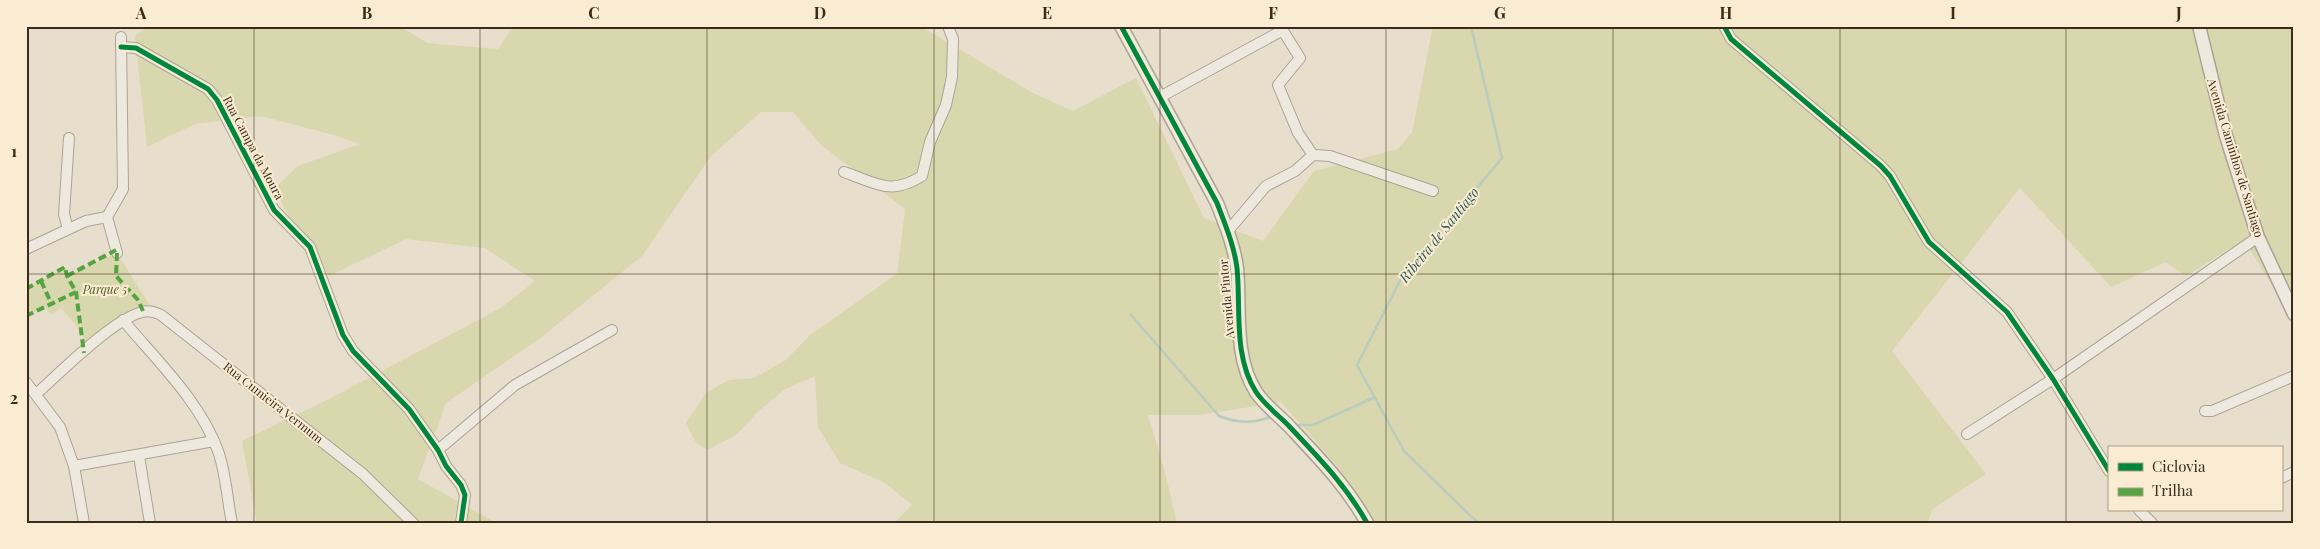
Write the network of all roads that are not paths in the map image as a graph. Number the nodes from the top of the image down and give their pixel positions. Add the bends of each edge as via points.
1 (948, 26) edge
2 (1121, 26) edge
3 (1724, 26) edge
4 (2199, 26) edge
5 (1281, 28) edge
6 (1160, 97) junction
7 (69, 138) dead end
8 (1312, 155) junction
9 (844, 172) dead end
10 (1434, 191) dead end
11 (107, 217) junction
12 (68, 229) junction
13 (1228, 231) junction
14 (2258, 237) junction
15 (26, 249) edge
16 (117, 253) dead end
17 (2294, 314) edge
18 (123, 320) junction
19 (612, 330) dead end
20 (2294, 376) edge
21 (2053, 379) junction
22 (26, 382) edge
23 (36, 394) junction
24 (2205, 411) dead end
25 (1967, 434) dead end
26 (214, 441) junction
27 (438, 450) junction
28 (139, 456) junction
29 (74, 466) junction
30 (2108, 469) edge
31 (2294, 472) edge
32 (2282, 478) edge
33 (2141, 512) edge
34 (84, 523) edge
35 (150, 523) edge
36 (232, 523) edge
37 (413, 523) edge
38 (461, 523) edge
39 (1366, 523) edge
40 (2152, 523) edge

1 - 9 street via 953,39 952,77 922,176 907,185 889,188
2 - 6 street, Avenida Pintor
3 - 21 street via 1731,39 1881,166 1929,242 2007,312
4 - 14 street, Avenida Caminhos de Santiago via 2226,136
5 - 6 street
5 - 8 street via 1300,58 1278,85 1298,133
6 - 13 street, Avenida Pintor via 1217,203
7 - 12 street via 64,214
8 - 10 street via 1330,156
8 - 13 street via 1295,171 1266,186
11 - 12 street
11 - 16 street
11 - 27 street, Rua Campa da Moura via 123,189 121,42 208,89 217,100 274,210 310,247 353,351 409,409
12 - 15 street
13 - 39 street, Avenida Pintor via 1237,270 1242,355 1256,391 1338,479
14 - 17 street, Avenida Caminhos de Santiago
14 - 21 street
18 - 23 street, Rua Cumieira Vermum
18 - 26 street via 194,405
18 - 37 street, Rua Cumieira Vermum via 143,311 160,315 364,474
19 - 27 street via 515,385
20 - 24 street via 2212,412
21 - 25 street
21 - 30 street
22 - 23 street
23 - 29 street via 60,427
26 - 28 street
26 - 36 street
27 - 38 street, Rua Campa da Moura via 465,496
28 - 29 street
28 - 35 street
29 - 34 street
31 - 32 street
33 - 40 street

